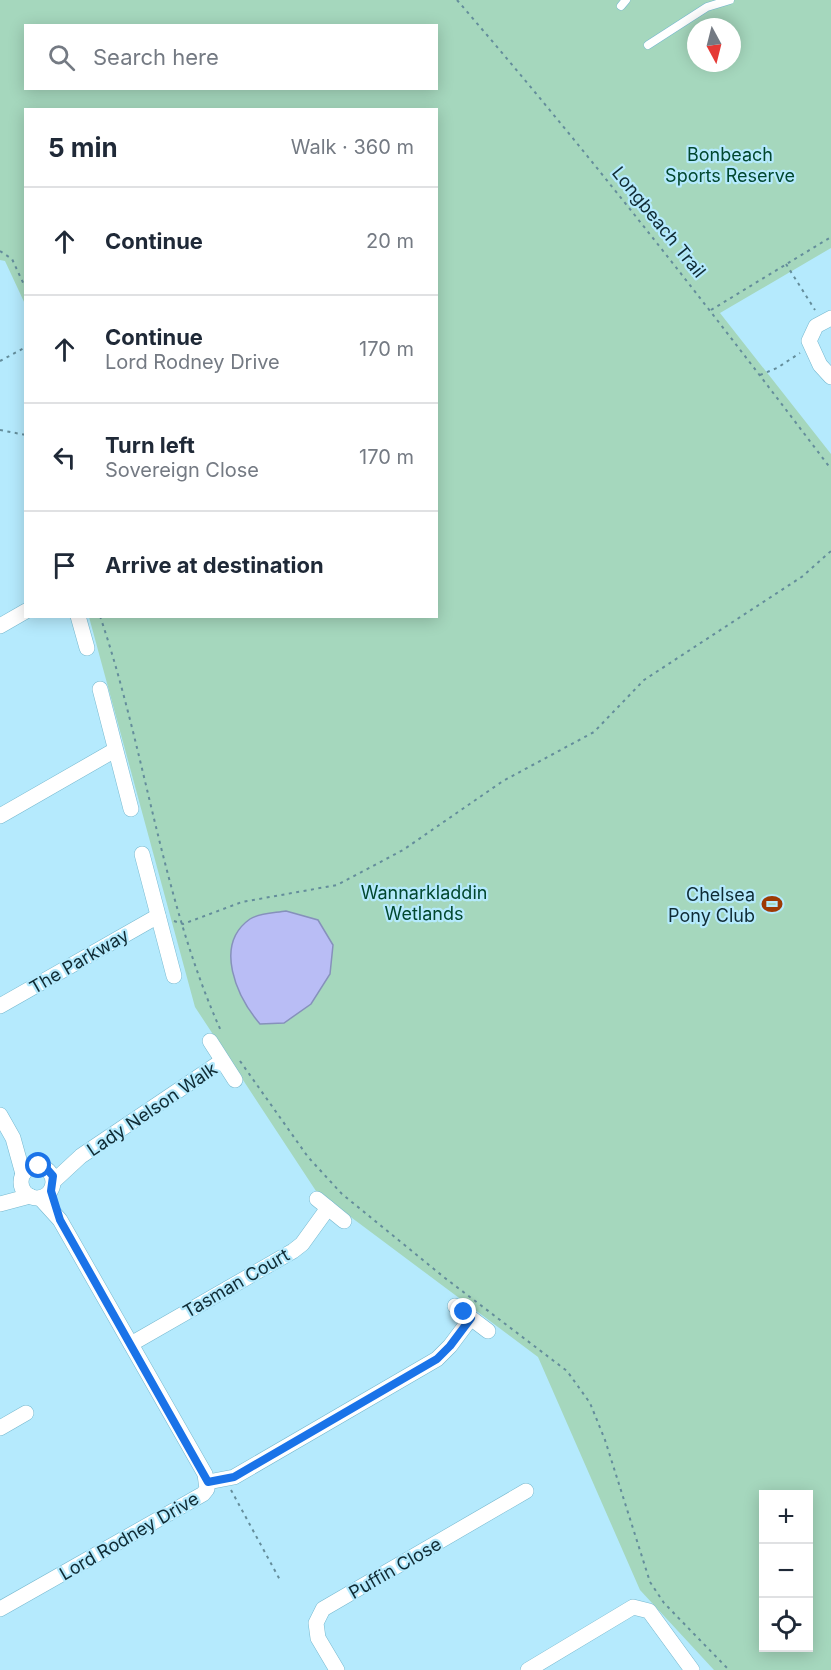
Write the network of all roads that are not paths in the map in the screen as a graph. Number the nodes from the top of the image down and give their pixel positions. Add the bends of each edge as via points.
1 (729, 0) edge
2 (648, 45) dead end
3 (827, 320) edge
4 (831, 377) edge
5 (24, 612) edge
6 (79, 618) edge
7 (0, 626) edge
8 (87, 648) dead end
9 (100, 689) dead end
10 (115, 750) junction
11 (131, 809) dead end
12 (0, 816) edge
13 (142, 854) dead end
14 (158, 916) junction
15 (174, 976) dead end
16 (0, 1006) edge
17 (216, 1038) road end
18 (229, 1057) junction
19 (235, 1080) dead end
20 (0, 1115) edge
21 (38, 1182) junction
22 (0, 1202) edge
23 (344, 1221) dead end
24 (455, 1306) dead end
25 (471, 1318) junction
26 (488, 1330) dead end
27 (131, 1344) junction
28 (26, 1413) dead end
29 (0, 1428) edge
30 (208, 1482) junction
31 (526, 1491) dead end
32 (0, 1609) edge
33 (337, 1670) edge
34 (528, 1670) edge
35 (692, 1670) edge

1 - 2 lane via 706,7
3 - 4 street via 812,332 810,346 819,365
5 - 7 street
6 - 8 street
9 - 10 street
10 - 11 street
10 - 12 street
13 - 14 street
14 - 15 street
14 - 16 street, The Parkway
17 - 18 street, Lady Nelson Walk
18 - 19 street, Lady Nelson Walk
18 - 21 street, Lady Nelson Walk
20 - 21 street, Lord Rodney Drive
21 - 22 street
21 - 27 street, Lord Rodney Drive
23 - 27 street, Tasman Court via 322,1204 303,1244
24 - 25 street
25 - 26 street
25 - 30 street via 437,1359 226,1480
27 - 30 street, Lord Rodney Drive
28 - 29 street
30 - 32 street, Lord Rodney Drive via 203,1494
31 - 33 street, Puffin Close via 323,1609 316,1623 318,1638
34 - 35 street via 633,1607 649,1611

